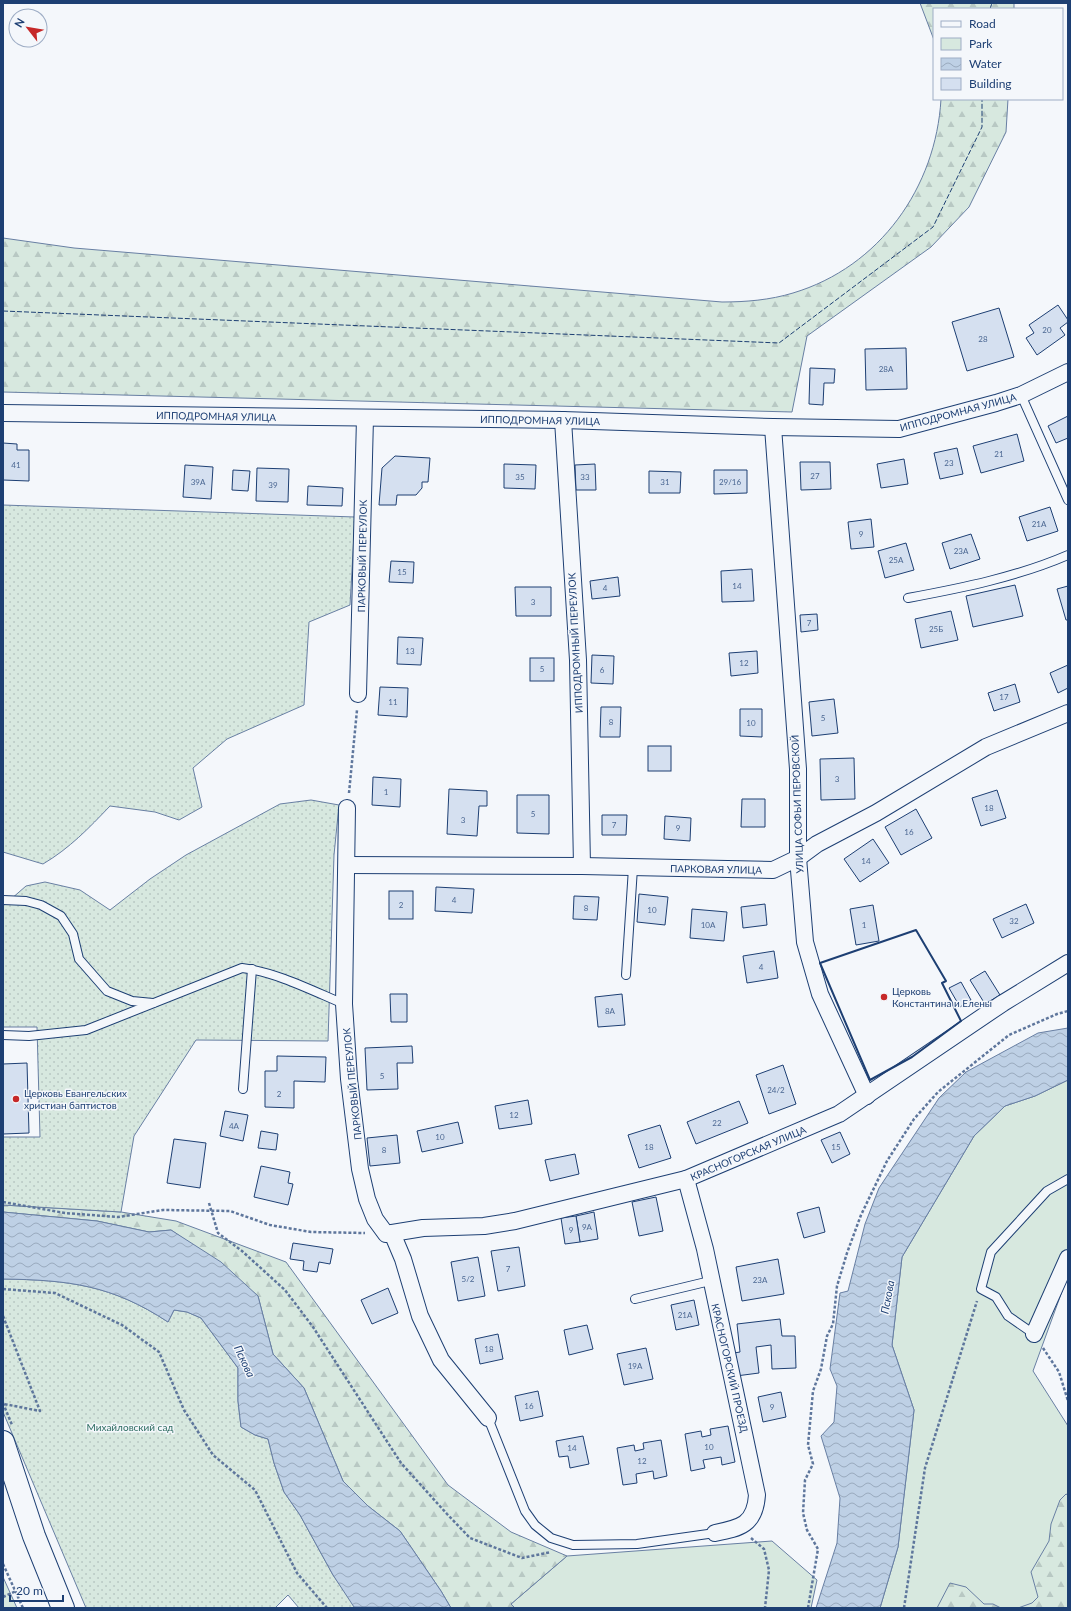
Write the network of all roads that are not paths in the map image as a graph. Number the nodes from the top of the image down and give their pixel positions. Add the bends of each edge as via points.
1 (1068, 372) edge
2 (1021, 395) junction
3 (3, 413) edge
4 (365, 418) junction
5 (563, 420) junction
6 (773, 427) junction
7 (1068, 500) edge
8 (1068, 555) edge
9 (908, 598) dead end
10 (358, 694) road end
11 (1068, 713) edge
12 (347, 808) road end
13 (798, 858) junction
14 (347, 865) junction
15 (582, 866) junction
16 (633, 868) junction
17 (3, 900) edge
18 (1068, 963) edge
19 (252, 969) junction
20 (626, 975) dead end
21 (156, 1003) junction
22 (344, 1004) junction
23 (3, 1035) edge
24 (243, 1089) dead end
25 (867, 1096) junction
26 (686, 1179) junction
27 (1068, 1179) edge
28 (389, 1233) junction
29 (1068, 1258) edge
30 (710, 1281) junction
31 (635, 1299) dead end
32 (1034, 1334) joint
33 (488, 1418) joint
34 (3, 1442) edge
35 (3, 1482) edge
36 (715, 1533) joint
37 (34, 1536) junction
38 (63, 1608) edge

1 - 2 street, ИППОДРОМНАЯ УЛИЦА
2 - 6 street, ИППОДРОМНАЯ УЛИЦА via 899,428
2 - 7 lane
3 - 4 street, ИППОДРОМНАЯ УЛИЦА
4 - 5 street, ИППОДРОМНАЯ УЛИЦА
4 - 10 street, ПАРКОВЫЙ ПЕРЕУЛОК
5 - 6 street, ИППОДРОМНАЯ УЛИЦА
5 - 15 street, ИППОДРОМНЫЙ ПЕРЕУЛОК via 578,660
6 - 13 street, УЛИЦА СОФЬИ ПЕРОВСКОЙ via 798,769
8 - 9 lane via 1038,568 963,588
11 - 13 street, ПАРКОВАЯ УЛИЦА via 986,747 876,813 817,844
12 - 14 street, ПАРКОВЫЙ ПЕРЕУЛОК
13 - 16 street, ПАРКОВАЯ УЛИЦА via 773,870
13 - 25 street, УЛИЦА СОФЬИ ПЕРОВСКОЙ via 807,949 820,994
14 - 15 street, ПАРКОВАЯ УЛИЦА
14 - 22 street, ПАРКОВЫЙ ПЕРЕУЛОК
15 - 16 street, ПАРКОВАЯ УЛИЦА
16 - 20 lane
17 - 21 lane via 26,901 41,905 61,916 73,934 80,959 106,991 132,1001
18 - 25 street, КРАСНОГОРСКАЯ УЛИЦА via 1003,1003
19 - 21 lane via 242,968
19 - 22 lane
19 - 24 lane
21 - 23 lane via 86,1030 29,1036
22 - 28 street, ПАРКОВЫЙ ПЕРЕУЛОК via 349,1078 360,1169 375,1219
25 - 26 street, КРАСНОГОРСКАЯ УЛИЦА via 839,1114
26 - 28 street, КРАСНОГОРСКАЯ УЛИЦА via 515,1221 484,1226 423,1228
26 - 30 street, КРАСНОГОРСКИЙ ПРОЕЗД via 705,1249
27 - 32 lane via 1047,1191 991,1252 981,1289 996,1296 1008,1316
28 - 33 street via 403,1259 420,1316 441,1360
29 - 32 street
30 - 31 lane
30 - 36 street, КРАСНОГОРСКИЙ ПРОЕЗД via 758,1495 754,1514 746,1524
33 - 36 lane via 525,1511 535,1525 551,1538 573,1546 637,1544
34 - 37 street
35 - 37 street
37 - 38 street

